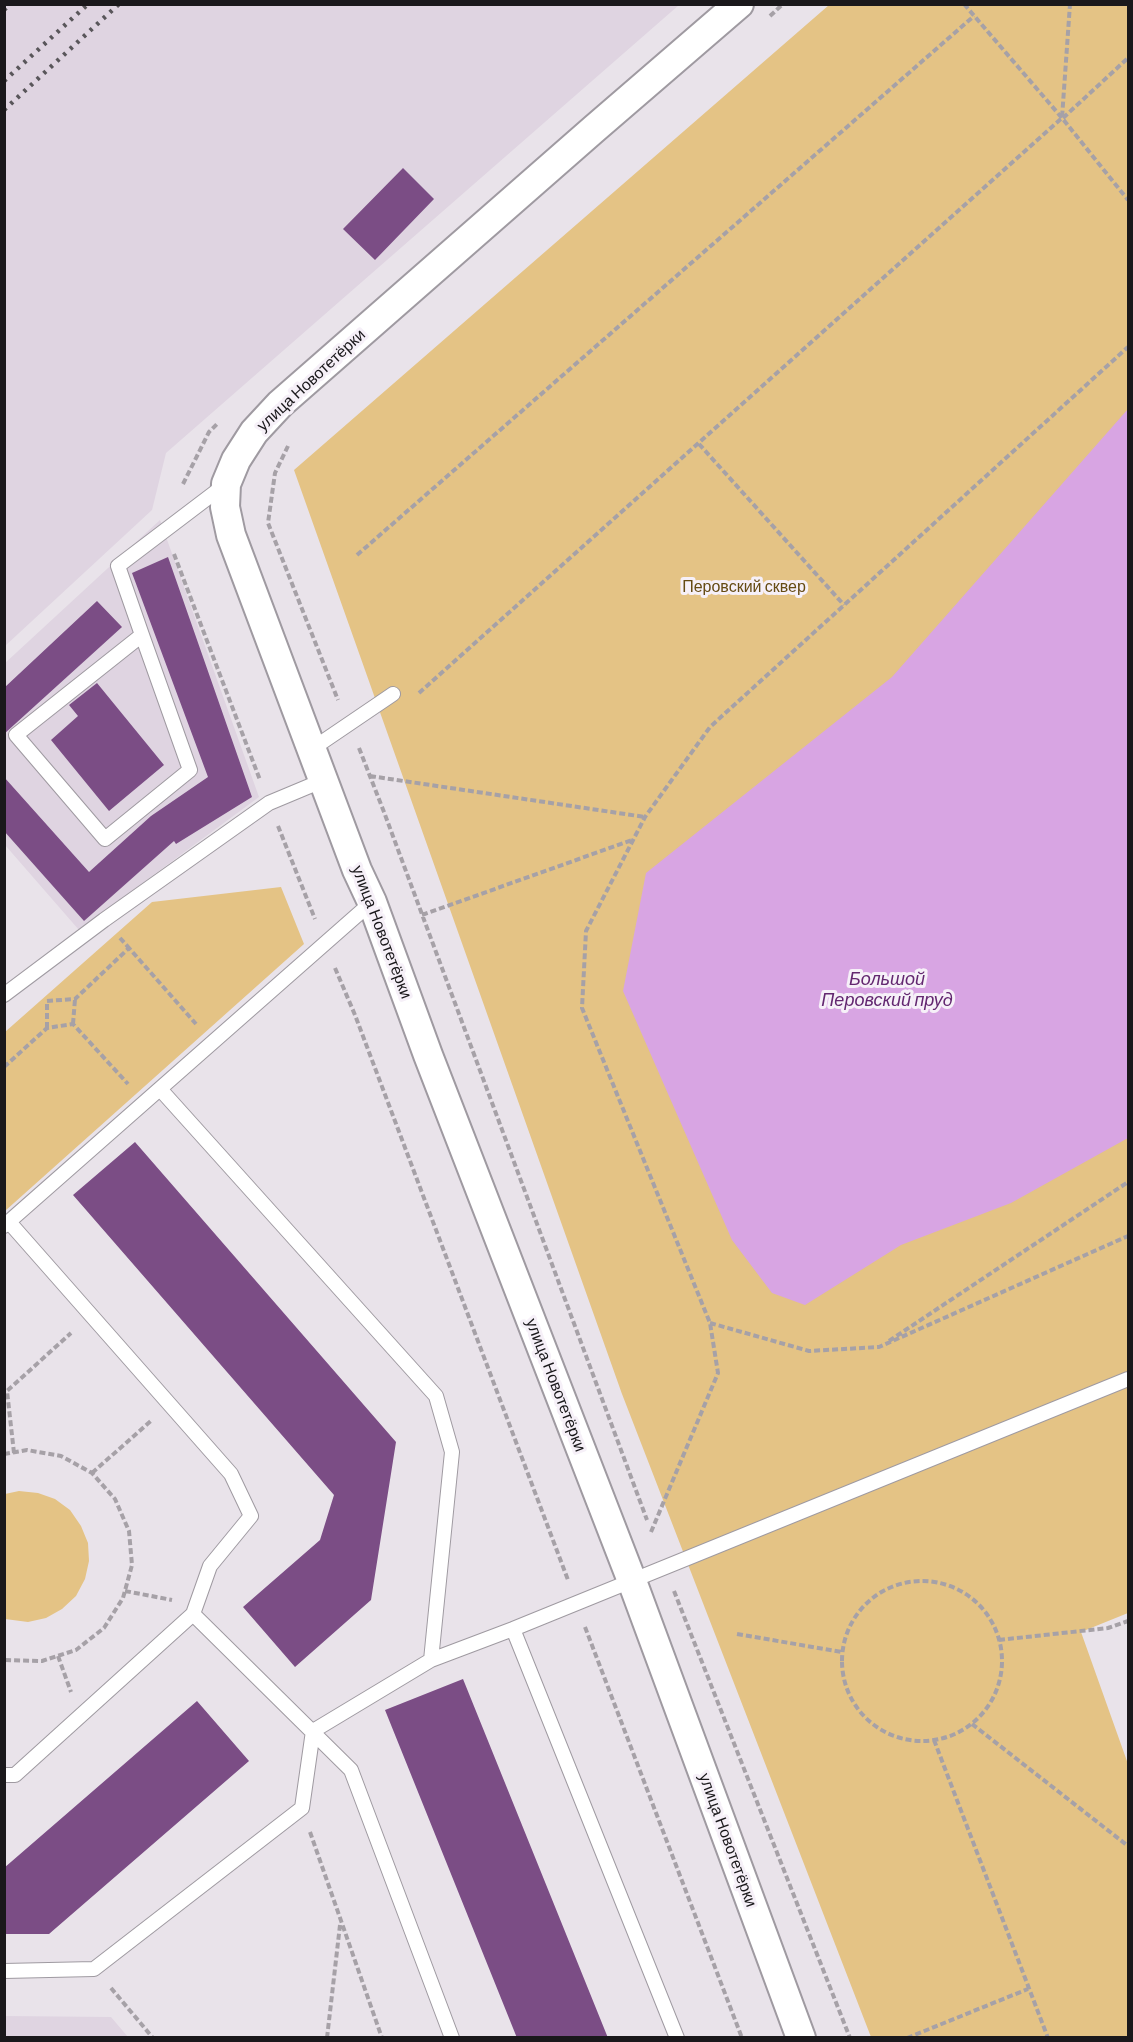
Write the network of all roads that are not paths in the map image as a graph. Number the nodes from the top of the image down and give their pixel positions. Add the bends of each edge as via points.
1 (740, 4) edge
2 (226, 484) junction
3 (142, 635) junction
4 (393, 694) dead end
5 (312, 749) junction
6 (324, 780) junction
7 (372, 902) junction
8 (4, 995) edge
9 (160, 1089) junction
10 (7, 1224) edge
11 (1128, 1379) edge
12 (632, 1581) junction
13 (195, 1609) junction
14 (513, 1629) junction
15 (431, 1660) junction
16 (313, 1731) junction
17 (4, 1775) edge
18 (4, 1971) edge
19 (452, 2037) edge
20 (677, 2037) edge
21 (801, 2037) edge

1 - 2 street, улица Новотетёрки via 280,404 254,432
2 - 3 lane via 118,566
2 - 5 street, улица Новотетёрки via 225,507 231,535
3 - 3 lane via 190,770 105,839 16,735
4 - 5 lane
5 - 6 street, улица Новотетёрки
6 - 7 street, улица Новотетёрки
6 - 8 lane via 269,803
7 - 9 lane
7 - 12 street, улица Новотетёрки
9 - 10 lane
9 - 15 lane via 436,1396 452,1452
10 - 13 lane via 231,1474 251,1516 210,1566
11 - 12 lane
12 - 14 lane
12 - 21 street, улица Новотетёрки
13 - 16 lane
13 - 17 lane via 15,1775
14 - 15 lane
14 - 20 lane
15 - 16 lane
16 - 18 lane via 302,1808 94,1969
16 - 19 lane via 351,1770

